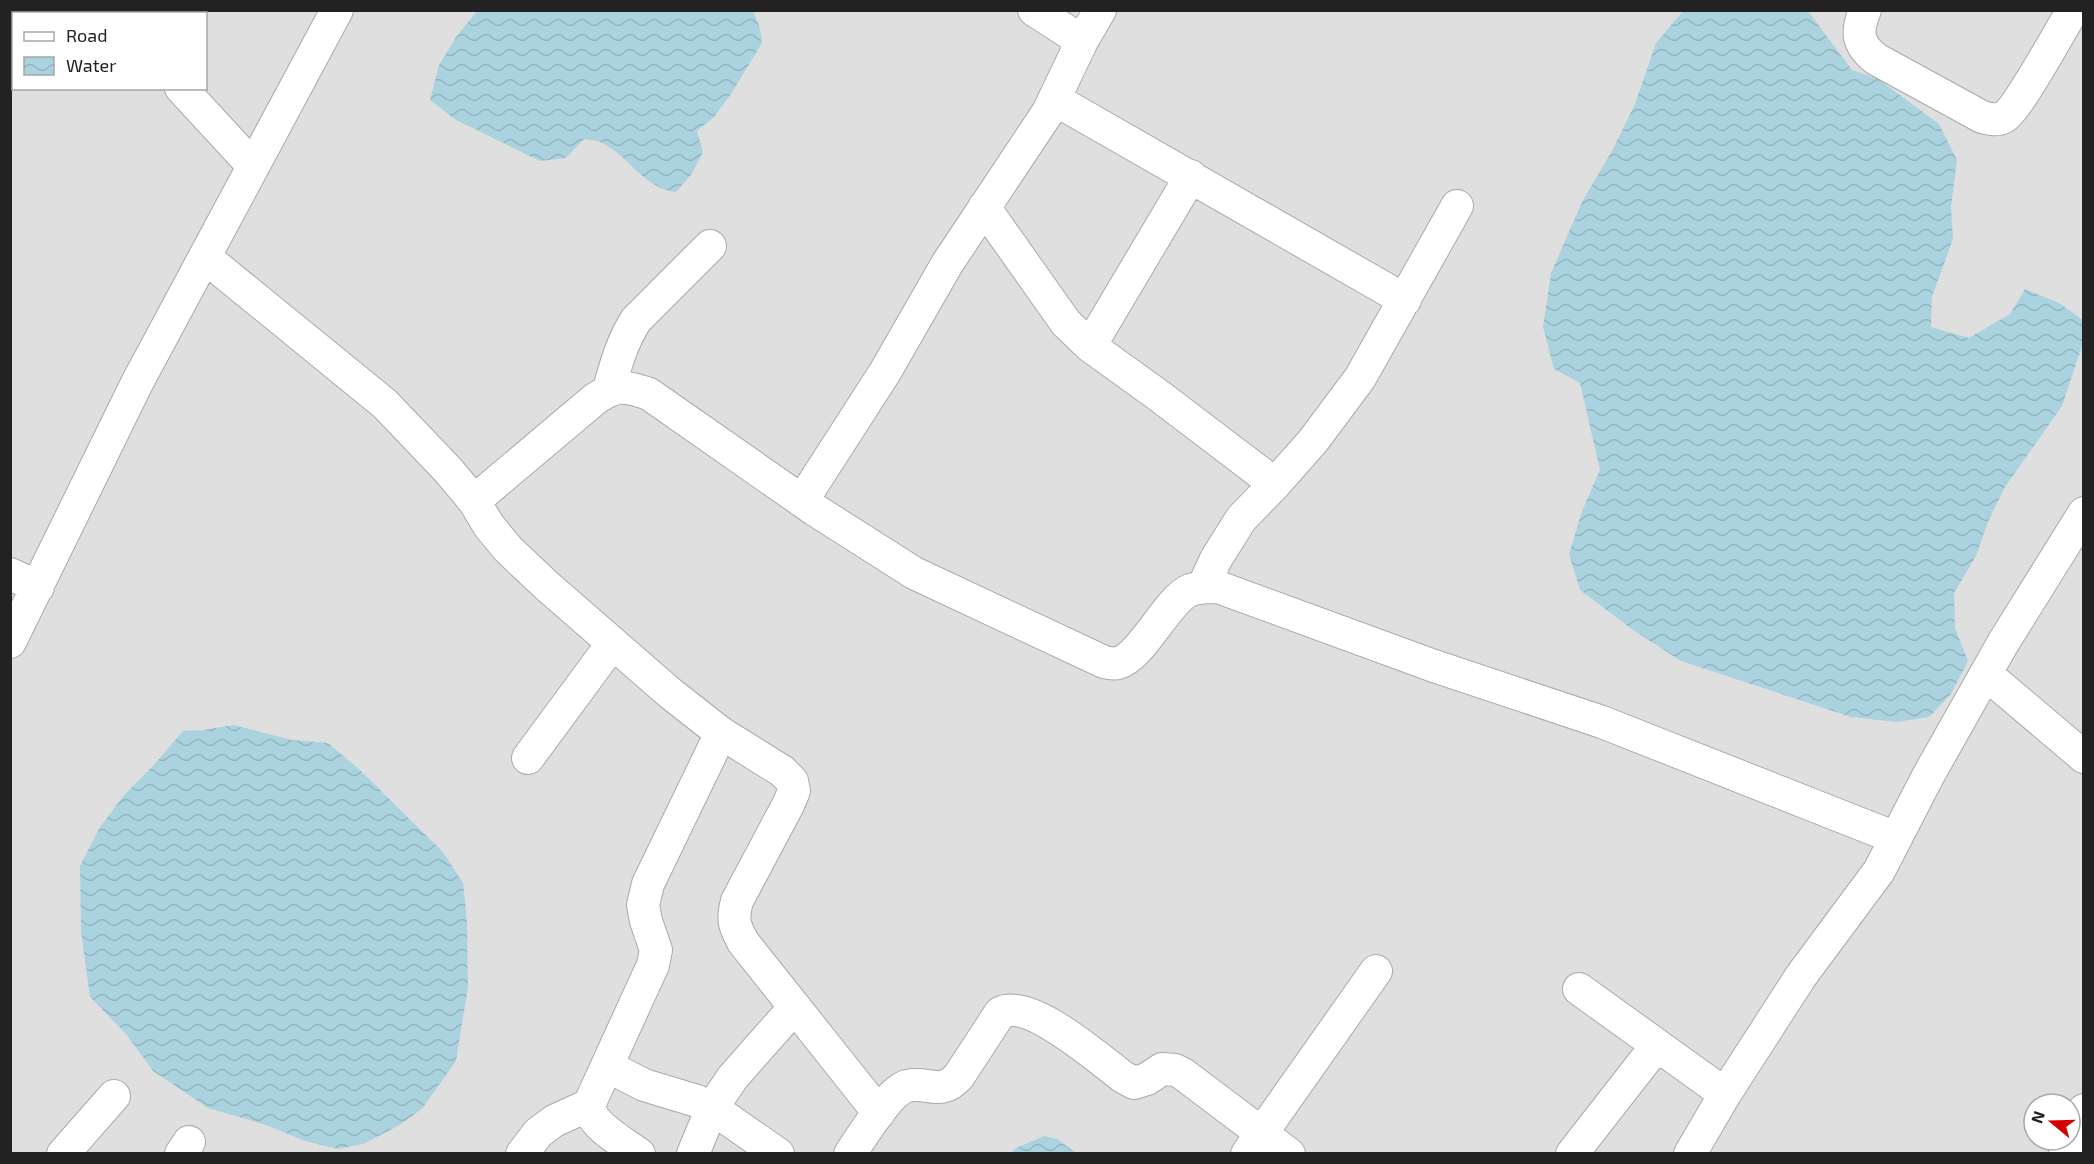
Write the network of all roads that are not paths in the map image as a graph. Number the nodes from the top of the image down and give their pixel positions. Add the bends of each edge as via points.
1 (337, 10) edge
2 (1100, 10) edge
3 (1865, 10) edge
4 (2073, 10) edge
5 (1042, 13) edge
6 (1082, 41) junction
7 (183, 90) edge
8 (1054, 99) junction
9 (253, 166) junction
10 (1191, 176) junction
11 (1457, 206) dead end
12 (984, 207) junction
13 (710, 246) dead end
14 (206, 258) junction
15 (1405, 300) junction
16 (1090, 346) junction
17 (609, 389) junction
18 (1275, 484) junction
19 (474, 501) junction
20 (802, 501) junction
21 (2084, 513) edge
22 (24, 580) edge
23 (1203, 587) junction
24 (10, 642) edge
25 (612, 644) junction
26 (1986, 674) junction
27 (721, 733) junction
28 (528, 758) dead end
29 (2084, 758) edge
30 (1896, 838) junction
31 (1376, 970) dead end
32 (1579, 989) dead end
33 (794, 1008) junction
34 (1657, 1045) junction
35 (607, 1066) junction
36 (1725, 1094) junction
37 (114, 1096) dead end
38 (589, 1105) junction
39 (712, 1108) junction
40 (2084, 1110) edge
41 (879, 1113) junction
42 (1254, 1143) edge
43 (63, 1154) edge
44 (522, 1154) edge
45 (639, 1154) edge
46 (693, 1154) edge
47 (778, 1154) edge
48 (850, 1154) edge
49 (1289, 1154) edge
50 (1572, 1154) edge
51 (1690, 1154) edge
52 (2065, 1154) edge

1 - 9 street
2 - 6 street
3 - 4 street via 1859,38 1864,50 1982,117 1995,120 2006,116 2017,102
5 - 6 street
6 - 8 street
7 - 9 street
8 - 10 street
8 - 12 street
9 - 14 street
10 - 15 street
10 - 16 street
11 - 15 street
12 - 16 street via 1066,323
12 - 20 street
13 - 17 street via 636,320 620,350
14 - 19 street via 385,404
14 - 22 street
15 - 18 street via 1360,378
16 - 18 street
17 - 19 street
17 - 20 street via 628,387 650,394
18 - 23 street via 1241,519
19 - 25 street via 508,549
20 - 23 street via 914,573 1104,662 1118,663 1133,653 1188,591
21 - 26 street
22 - 24 street
23 - 30 street via 1241,594 1434,666 1602,722
25 - 27 street
25 - 28 street
26 - 29 street
26 - 30 street
27 - 33 street via 792,781 794,791 788,805 737,901 733,916 743,942
27 - 35 street via 648,884 643,905 656,950 654,965
30 - 36 street via 1879,871 1801,976
31 - 42 street
32 - 34 street
33 - 39 street
33 - 41 street
34 - 36 street
34 - 50 street
35 - 38 street
35 - 39 street via 650,1087
36 - 51 street
37 - 43 street
38 - 44 street via 554,1121 538,1133
38 - 45 street via 596,1122
39 - 46 street
39 - 47 street
40 - 52 street
41 - 42 street via 906,1087 951,1085 1000,1013 1014,1010 1059,1029 1134,1083 1147,1080 1162,1069 1175,1070 1195,1082
41 - 48 street
42 - 49 street

